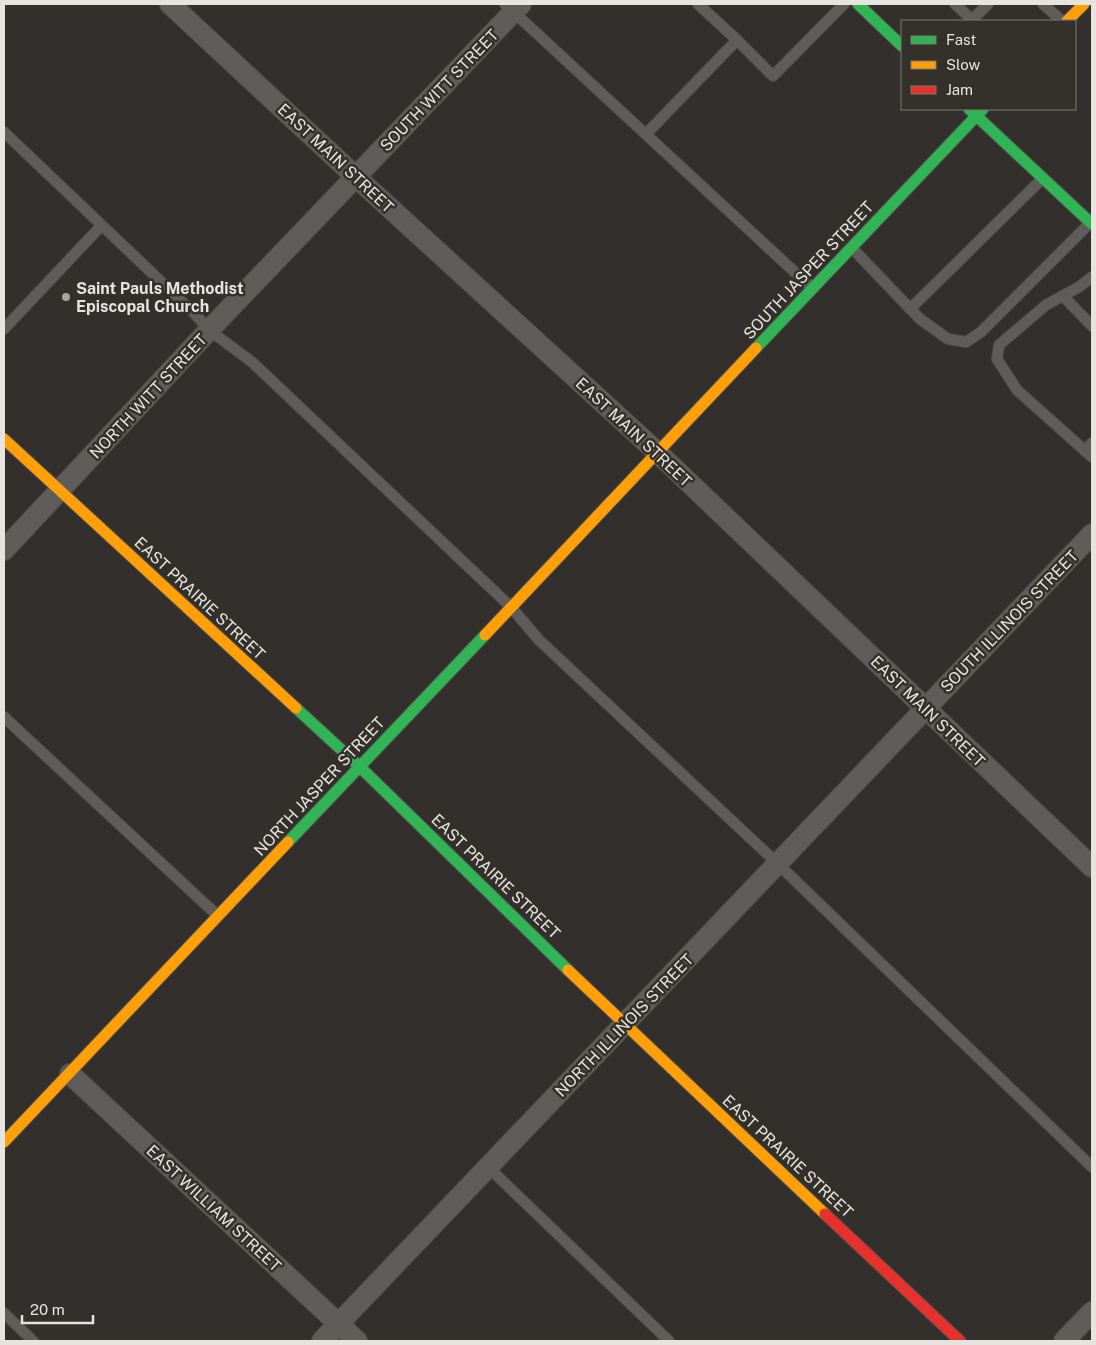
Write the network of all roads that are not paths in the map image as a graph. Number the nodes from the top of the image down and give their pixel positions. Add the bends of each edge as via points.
1 (170, 4) edge
2 (698, 4) edge
3 (844, 4) edge
4 (858, 4) edge
5 (955, 4) edge
6 (988, 4) edge
7 (1043, 4) edge
8 (1084, 4) edge
9 (513, 7) edge
10 (1061, 20) edge
11 (1068, 20) edge
12 (737, 40) junction
13 (901, 45) edge
14 (976, 111) edge
15 (4, 132) edge
16 (646, 134) junction
17 (356, 177) junction
18 (1043, 178) junction
19 (1092, 223) edge
20 (101, 226) junction
21 (852, 248) junction
22 (1092, 277) edge
23 (812, 289) junction
24 (1063, 296) junction
25 (910, 309) junction
26 (1092, 326) edge
27 (4, 328) edge
28 (209, 330) junction
29 (4, 439) edge
30 (1090, 450) edge
31 (658, 453) junction
32 (59, 491) junction
33 (1092, 534) edge
34 (4, 550) edge
35 (511, 607) junction
36 (926, 709) junction
37 (4, 717) edge
38 (359, 766) junction
39 (778, 864) junction
40 (1092, 867) edge
41 (218, 916) junction
42 (624, 1024) junction
43 (70, 1074) junction
44 (4, 1142) edge
45 (488, 1167) junction
46 (1092, 1167) edge
47 (1092, 1312) edge
48 (4, 1313) edge
49 (339, 1323) junction
50 (33, 1341) edge
51 (322, 1341) edge
52 (358, 1341) edge
53 (670, 1341) edge
54 (960, 1341) edge
55 (1064, 1341) edge

1 - 17 street, EAST MAIN STREET
2 - 12 lane
3 - 12 lane via 773,76
4 - 13 street
5 - 6 lane via 972,20
7 - 10 lane
8 - 11 street
9 - 16 lane
9 - 17 street, SOUTH WITT STREET
12 - 16 lane
14 - 18 street
14 - 21 street, SOUTH JASPER STREET
15 - 20 lane
16 - 23 lane
17 - 28 street, NORTH WITT STREET
17 - 31 street, EAST MAIN STREET
18 - 19 street
18 - 25 lane
19 - 25 lane via 981,332 966,342 948,339
20 - 27 lane
20 - 28 lane
21 - 23 street, SOUTH JASPER STREET
21 - 25 lane
22 - 24 lane
23 - 31 street, SOUTH JASPER STREET
24 - 26 lane
24 - 30 lane via 1046,305 999,345 997,359 1017,390
28 - 32 street, NORTH WITT STREET
28 - 35 lane via 252,362
29 - 32 street, EAST PRAIRIE STREET
31 - 35 street, NORTH JASPER STREET
31 - 36 street, EAST MAIN STREET
32 - 34 street, NORTH WITT STREET
32 - 38 street, EAST PRAIRIE STREET
33 - 36 street, SOUTH ILLINOIS STREET
35 - 38 street, NORTH JASPER STREET
35 - 39 lane via 539,640
36 - 39 street, NORTH ILLINOIS STREET
36 - 40 street, EAST MAIN STREET
37 - 41 lane
38 - 41 street, NORTH JASPER STREET
38 - 42 street, EAST PRAIRIE STREET
39 - 42 street, NORTH ILLINOIS STREET
39 - 46 lane
41 - 43 street, NORTH JASPER STREET
42 - 45 street, NORTH ILLINOIS STREET
42 - 54 street, EAST PRAIRIE STREET
43 - 44 street, NORTH JASPER STREET
43 - 49 street, EAST WILLIAM STREET
45 - 49 street, NORTH ILLINOIS STREET
45 - 53 lane
47 - 55 street
48 - 50 lane
49 - 51 street, NORTH ILLINOIS STREET
49 - 52 street, EAST WILLIAM STREET

